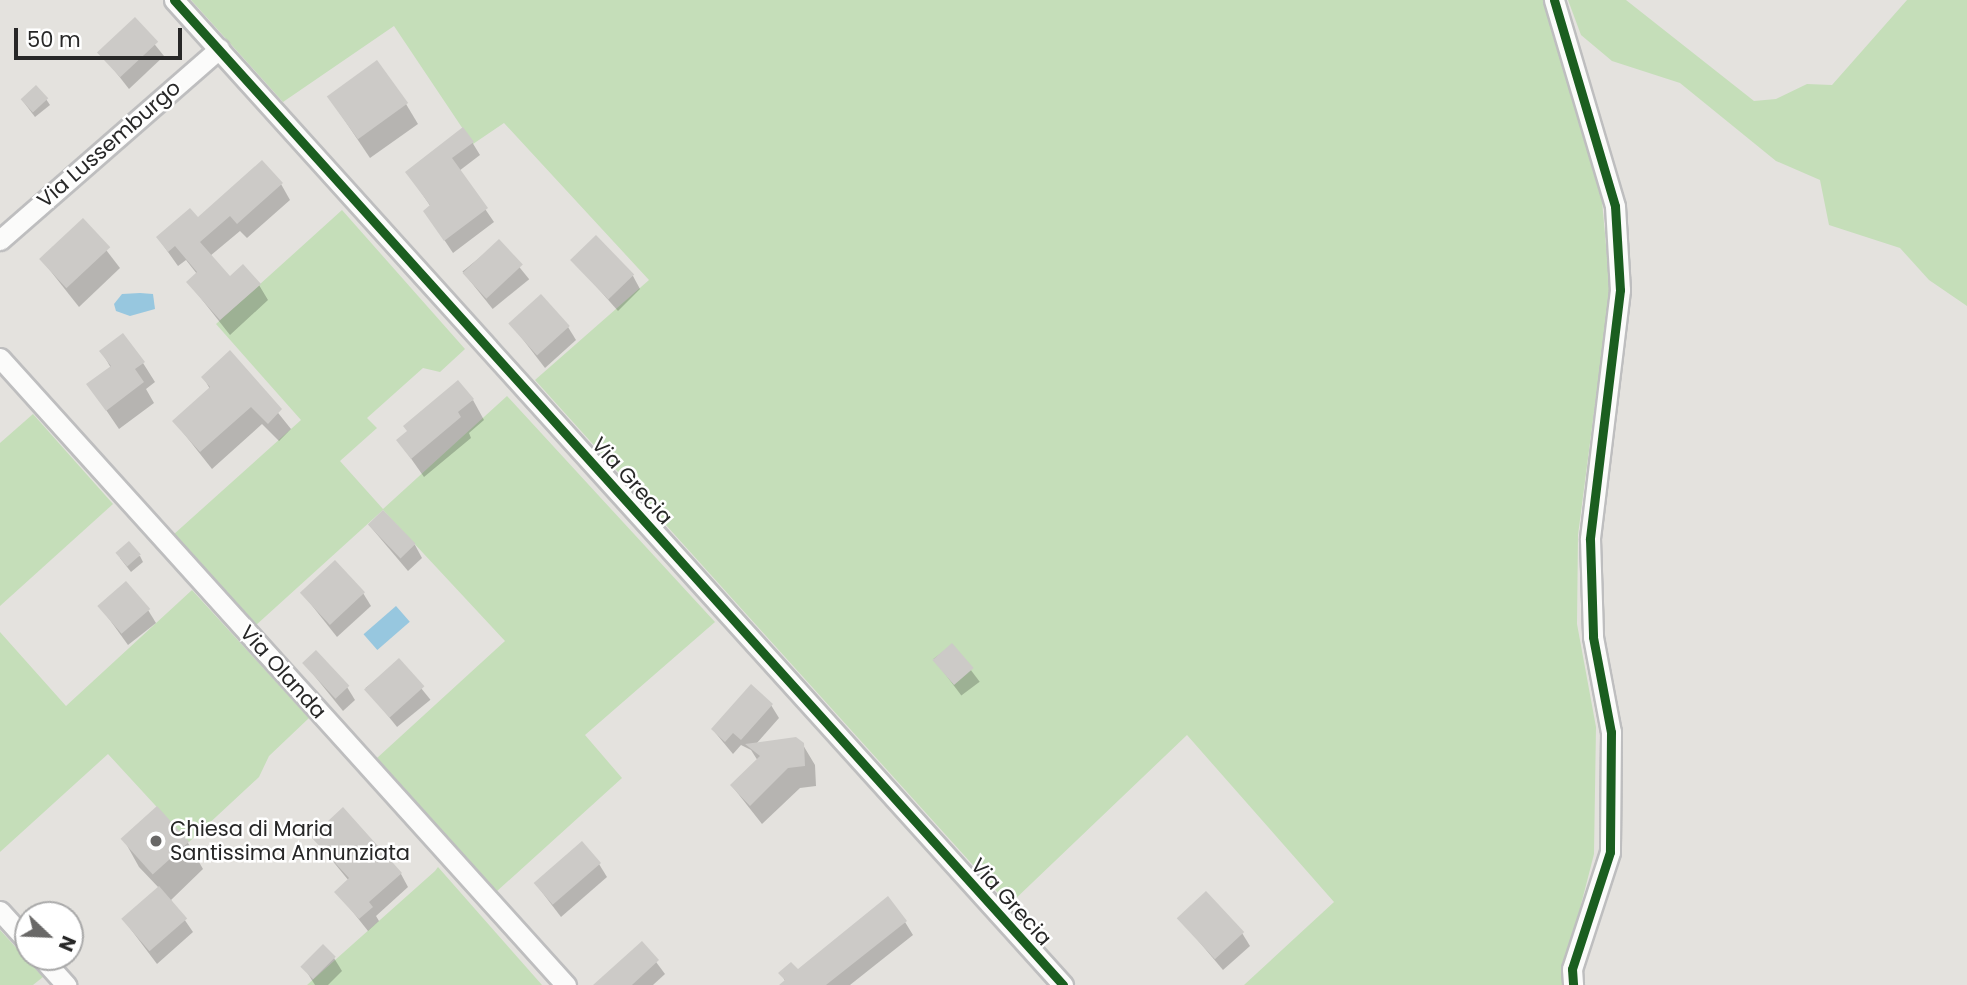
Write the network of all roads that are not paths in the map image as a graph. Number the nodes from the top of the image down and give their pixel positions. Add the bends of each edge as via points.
1 (174, 0) edge
2 (1554, 0) edge
3 (219, 49) junction
4 (0, 240) edge
5 (0, 358) edge
6 (0, 911) edge
7 (14, 926) edge
8 (54, 971) edge
9 (66, 985) edge
10 (566, 985) edge
11 (1063, 985) edge
12 (1573, 985) edge

1 - 3 street, Via Grecia
2 - 12 street via 1615,206 1620,290 1590,539 1593,637 1611,732 1611,852 1572,969
3 - 4 street, Via Lussemburgo
3 - 11 street, Via Grecia
5 - 10 street, Via Olanda
6 - 7 street
8 - 9 street

